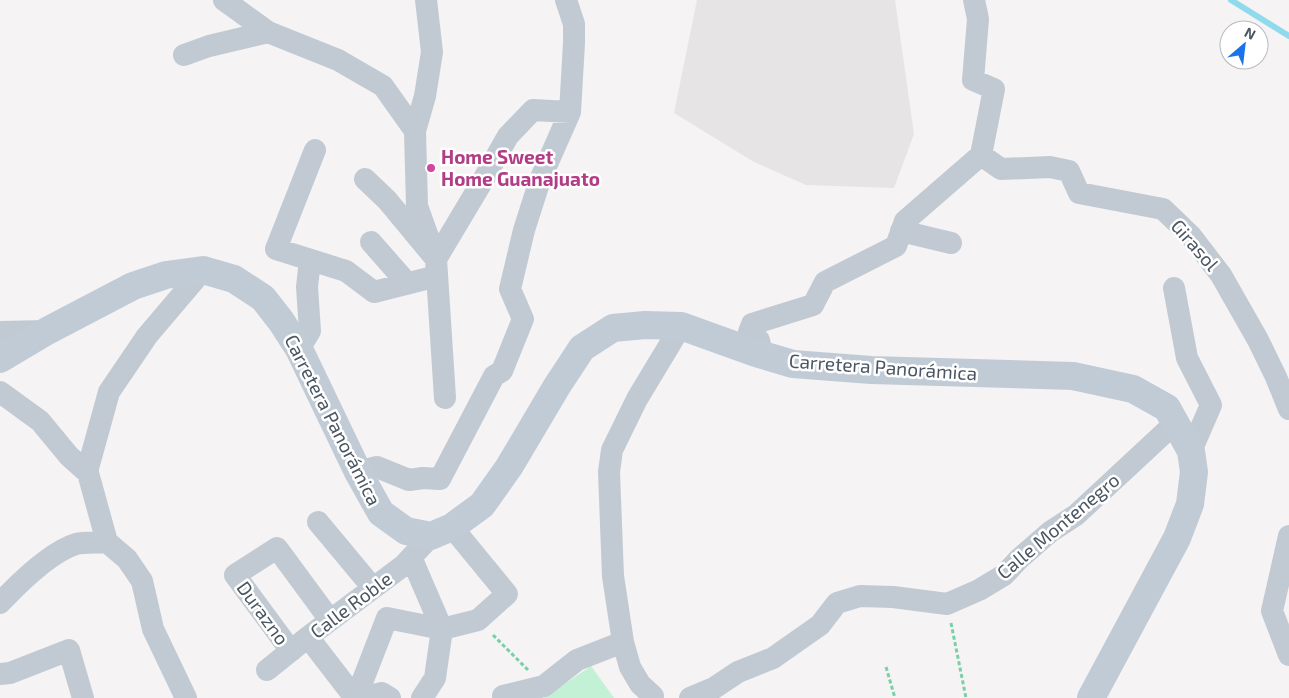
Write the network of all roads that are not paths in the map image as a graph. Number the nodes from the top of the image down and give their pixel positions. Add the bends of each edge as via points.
1 (224, 0) edge
2 (426, 0) edge
3 (566, 0) edge
4 (974, 0) edge
5 (268, 32) junction
6 (184, 55) dead end
7 (570, 112) junction
8 (415, 131) junction
9 (315, 150) dead end
10 (982, 155) junction
11 (365, 179) dead end
12 (901, 232) junction
13 (371, 242) dead end
14 (951, 243) dead end
15 (310, 260) junction
16 (436, 268) junction
17 (203, 270) junction
18 (408, 283) junction
19 (1174, 288) dead end
20 (681, 326) junction
21 (47, 331) junction
22 (0, 332) edge
23 (299, 349) junction
24 (756, 354) junction
25 (0, 359) edge
26 (0, 392) edge
27 (445, 398) dead end
28 (1289, 409) edge
29 (1175, 423) junction
30 (1190, 451) junction
31 (358, 472) junction
32 (88, 473) junction
33 (318, 522) dead end
34 (441, 531) junction
35 (1289, 536) edge
36 (107, 542) junction
37 (411, 557) junction
38 (373, 588) junction
39 (0, 603) edge
40 (330, 620) junction
41 (442, 629) junction
42 (308, 636) junction
43 (623, 642) junction
44 (291, 651) junction
45 (1289, 655) edge
46 (267, 670) dead end
47 (0, 674) edge
48 (657, 697) edge
49 (83, 698) edge
50 (186, 698) edge
51 (356, 698) edge
52 (361, 698) edge
53 (390, 698) edge
54 (422, 698) edge
55 (504, 698) edge
56 (690, 698) edge
57 (1091, 698) edge

1 - 5 street
2 - 8 street via 432,52
3 - 7 street via 574,24
4 - 10 street via 978,19 973,80 994,89
5 - 6 street
5 - 8 street via 338,60 383,86
7 - 16 street via 533,110 508,136
7 - 31 street via 540,180 510,288 523,319 502,371 494,376 440,479 409,480 377,467
8 - 16 street via 417,206
9 - 15 street via 276,249
10 - 12 street via 905,221
10 - 28 street, Girasol via 1001,168 1050,167 1069,171 1079,193 1163,209 1192,236 1221,275 1258,340
11 - 16 street via 387,200
12 - 14 street
12 - 24 street via 896,246 825,282 813,305 752,324 749,332 760,345
13 - 18 street
15 - 18 street via 346,271 374,292
15 - 23 street via 307,287 310,331
16 - 18 street
16 - 27 street
17 - 21 street, Carretera Panorámica via 166,275 133,286
17 - 23 street, Carretera Panorámica via 234,280 263,298
17 - 32 street via 147,336 109,392
19 - 30 street via 1187,358 1211,405
20 - 24 street, Carretera Panorámica
20 - 34 street, Carretera Panorámica via 612,328 582,348 482,505
20 - 43 street via 637,399 612,450 609,472 613,576
21 - 22 street
21 - 25 street, Carretera Panorámica
23 - 31 street, Carretera Panorámica
24 - 29 street, Carretera Panorámica via 812,366 1073,376 1133,388 1167,408
26 - 32 street via 40,422
29 - 30 street, Carretera Panorámica
29 - 56 street, Calle Montenegro via 1076,515 1019,559 1004,576 947,604 860,596 837,604 820,625 773,658 738,672 714,688
30 - 57 street, Carretera Panorámica via 1194,472 1190,504 1177,538
31 - 34 street, Carretera Panorámica via 380,512 406,531
32 - 36 street
33 - 38 street
34 - 37 street, Calle Roble
34 - 41 street via 507,594 478,620
35 - 45 street via 1272,611
36 - 39 street via 76,544 51,557
36 - 50 street via 127,559 142,581 153,629
37 - 38 street, Calle Roble
37 - 41 street
38 - 40 street, Calle Roble
40 - 42 street, Calle Roble
40 - 44 street, Durazno via 277,548 235,575
41 - 51 street via 387,618
41 - 54 street via 435,678
42 - 44 street, Calle Roble
42 - 51 street
43 - 48 street via 630,667 640,684
43 - 55 street via 577,660 544,686
44 - 46 street, Calle Roble
47 - 49 street via 68,650
52 - 53 street via 382,693

